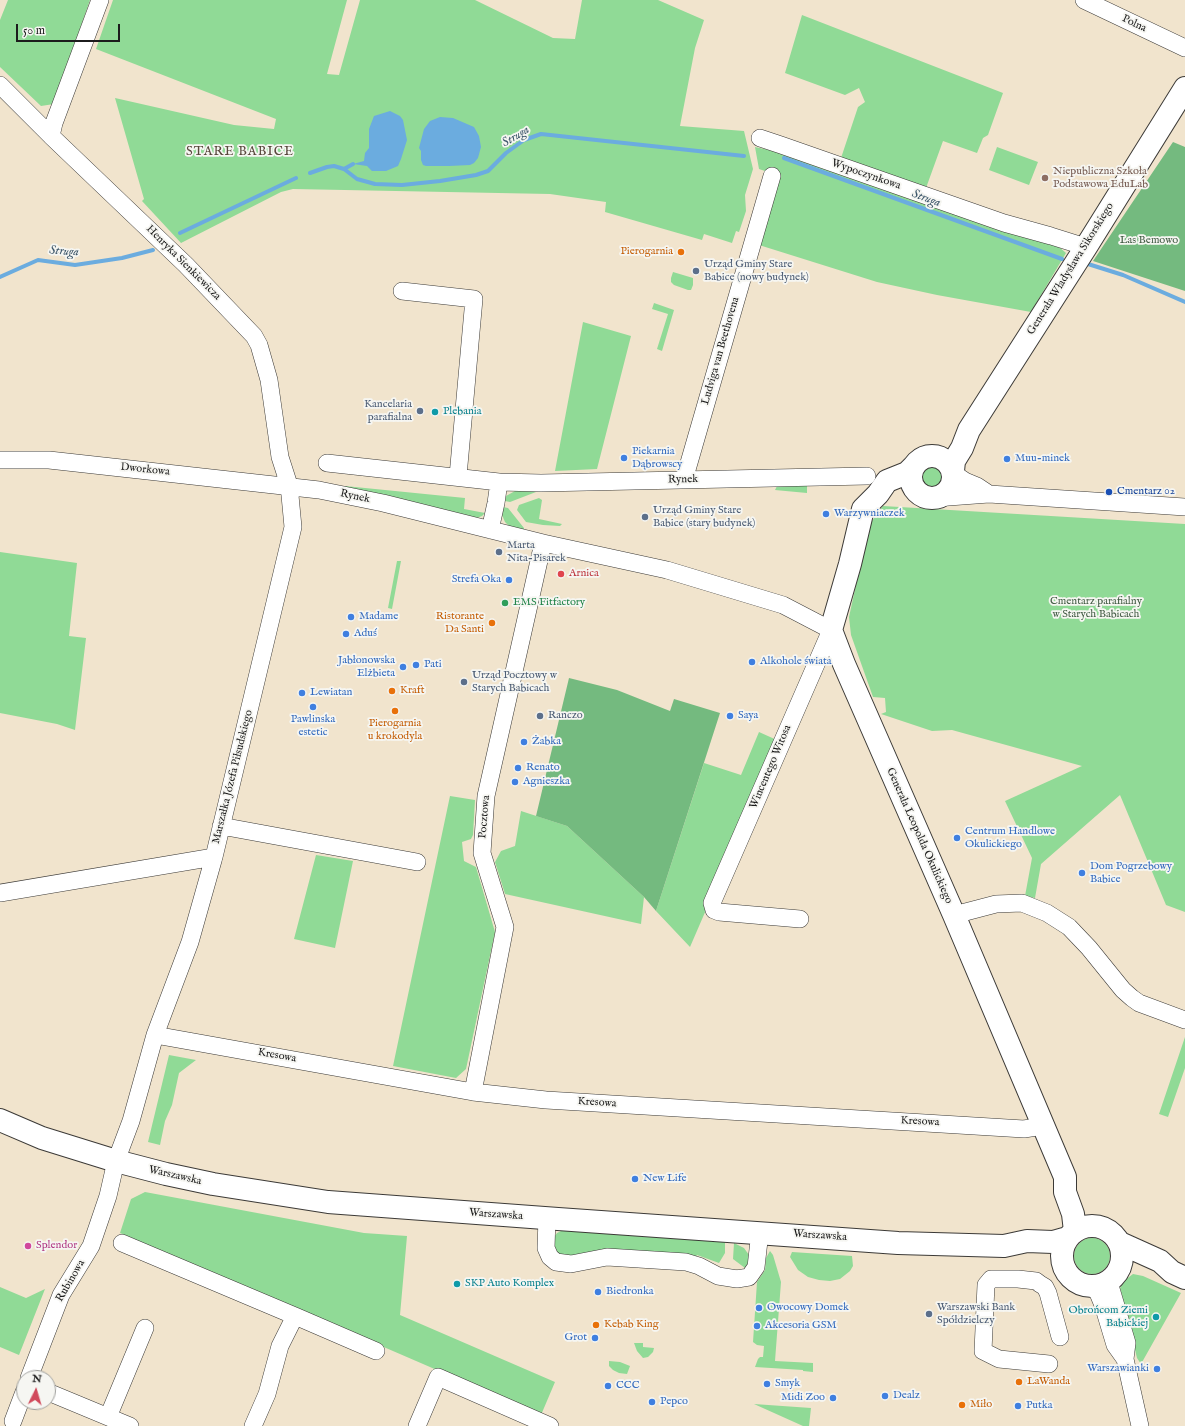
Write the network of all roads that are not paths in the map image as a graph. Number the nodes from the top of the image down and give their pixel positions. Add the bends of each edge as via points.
1 (100, 0) edge
2 (1084, 0) edge
3 (1185, 48) edge
4 (0, 85) edge
5 (1185, 88) edge
6 (51, 136) junction
7 (760, 138) dead end
8 (772, 176) dead end
9 (1086, 247) junction
10 (402, 291) dead end
11 (968, 430) junction
12 (933, 456) junction
13 (0, 460) edge
14 (327, 463) dead end
15 (914, 466) junction
16 (953, 472) junction
17 (458, 476) junction
18 (684, 480) junction
19 (499, 482) junction
20 (289, 485) junction
21 (873, 485) junction
22 (989, 494) junction
23 (928, 496) junction
24 (1185, 507) edge
25 (490, 530) junction
26 (543, 543) junction
27 (831, 630) junction
28 (221, 826) junction
29 (214, 857) junction
30 (417, 862) dead end
31 (0, 894) edge
32 (954, 915) junction
33 (800, 919) dead end
34 (1185, 1020) edge
35 (155, 1035) junction
36 (474, 1092) junction
37 (0, 1120) edge
38 (1043, 1126) junction
39 (116, 1161) junction
40 (1065, 1177) junction
41 (548, 1218) junction
42 (1096, 1226) junction
43 (760, 1232) junction
44 (1071, 1235) junction
45 (122, 1243) dead end
46 (1120, 1243) junction
47 (1004, 1246) junction
48 (1062, 1259) junction
49 (1178, 1275) edge
50 (1108, 1277) junction
51 (294, 1316) junction
52 (145, 1328) dead end
53 (1060, 1337) dead end
54 (376, 1351) dead end
55 (1049, 1364) dead end
56 (32, 1370) edge
57 (56, 1395) edge
58 (17, 1410) edge
59 (108, 1417) junction
60 (13, 1421) dead end
61 (130, 1426) edge
62 (253, 1426) edge
63 (417, 1426) edge
64 (550, 1426) edge
65 (1140, 1426) edge

1 - 6 street
2 - 3 street, Polna
4 - 6 street, Henryka Sienkiewicza
5 - 9 main road, Generała Władysława Sikorskiego
6 - 20 street, Henryka Sienkiewicza via 186,265 254,336 269,380 280,457
7 - 9 street, Wypoczynkowa via 1004,223
8 - 18 street, Ludviga van Beethovena
9 - 11 main road, Generała Władysława Sikorskiego
10 - 17 street via 474,299
11 - 12 main road, Generała Władysława Sikorskiego via 947,449
11 - 16 main road, Generała Władysława Sikorskiego via 954,461
12 - 15 main road via 922,459
12 - 16 main road via 946,462
13 - 20 street, Dworkowa via 49,460
14 - 17 street, Rynek
15 - 21 main road via 907,472
15 - 23 main road via 914,488
16 - 22 street via 965,482
16 - 23 main road via 953,482 948,490 943,494
17 - 19 street, Rynek
18 - 19 street, Rynek
18 - 21 street, Rynek
19 - 25 street
20 - 25 street, Rynek via 383,503
20 - 28 street, Marszałka Józefa Piłsudskiego via 293,527
21 - 23 main road
21 - 27 main road via 863,510
22 - 23 street
22 - 24 street
25 - 26 street, Rynek
26 - 27 street, Rynek via 667,570 757,597 783,605
26 - 36 street, Pocztowa via 486,796 482,853 505,927
27 - 32 main road, Generała Leopolda Okulickiego
27 - 33 street, Wincentego Witosa via 712,904 714,910 719,912
28 - 29 street, Marszałka Józefa Piłsudskiego
28 - 30 street
29 - 31 street, Marszałka Józefa Piłsudskiego
29 - 35 street via 190,942
32 - 34 street via 996,904 1022,903 1047,913 1069,927 1118,986 1132,998
32 - 38 main road, Generała Leopolda Okulickiego
35 - 36 street, Kresowa
35 - 39 street via 131,1121
36 - 38 street, Kresowa via 546,1100 688,1109 1024,1129
37 - 39 main road, Warszawska via 42,1138
38 - 40 main road, Generała Leopolda Okulickiego
39 - 41 main road, Warszawska via 213,1184 328,1202
39 - 56 street, Rubinowa via 108,1196 91,1246 61,1295
40 - 42 main road, Generała Leopolda Okulickiego via 1077,1188
40 - 44 main road, Generała Leopolda Okulickiego via 1065,1192 1073,1214
41 - 43 main road, Warszawska
41 - 43 street via 546,1248 556,1262 571,1264 607,1257 686,1262 718,1276 737,1279 749,1277 756,1267
42 - 44 main road via 1085,1227
42 - 46 main road via 1110,1232
43 - 47 main road, Warszawska via 898,1242
44 - 47 main road, Warszawska via 1053,1242 1027,1241
44 - 48 main road via 1063,1248
45 - 51 street
46 - 49 main road via 1160,1261
46 - 50 main road via 1122,1250
47 - 48 main road, Warszawska
48 - 50 main road via 1072,1279 1086,1286
49 - 50 main road via 1155,1272 1136,1265
50 - 65 street via 1098,1293 1115,1346 1125,1359
51 - 54 street
51 - 62 street via 280,1346 267,1394
52 - 59 street
53 - 55 street via 1045,1287 1036,1282 991,1278 986,1285 983,1351 999,1359
57 - 59 street
58 - 60 street
59 - 61 street
63 - 64 street via 438,1377

